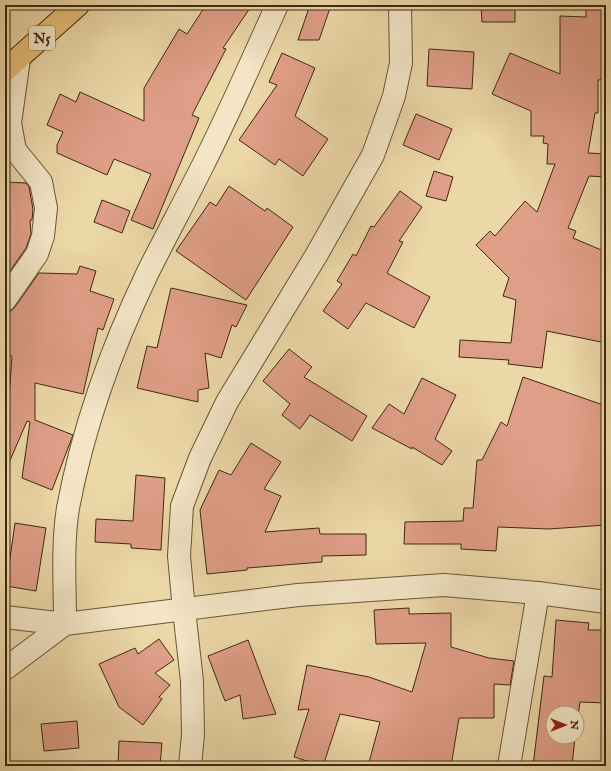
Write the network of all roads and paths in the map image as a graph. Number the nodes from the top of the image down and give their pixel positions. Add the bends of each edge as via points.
1 (78, 5) edge
2 (277, 5) edge
3 (400, 5) edge
4 (12, 64) edge
5 (5, 300) edge
6 (538, 593) junction
7 (606, 602) edge
8 (184, 610) junction
9 (5, 617) edge
10 (65, 624) junction
11 (5, 668) edge
12 (190, 766) edge
13 (509, 766) edge

1 - 4 highway, N5
2 - 10 street via 203,165 148,273 93,409 68,509
3 - 8 street via 401,63 394,96 373,155 317,254 227,402 200,458 182,506 180,556
4 - 5 street via 10,123 15,150 41,182 46,208 43,236 37,254
6 - 7 street
6 - 8 street via 444,585 298,595
6 - 13 street
8 - 10 street
8 - 12 street via 192,681 193,735
9 - 10 street
10 - 11 street

